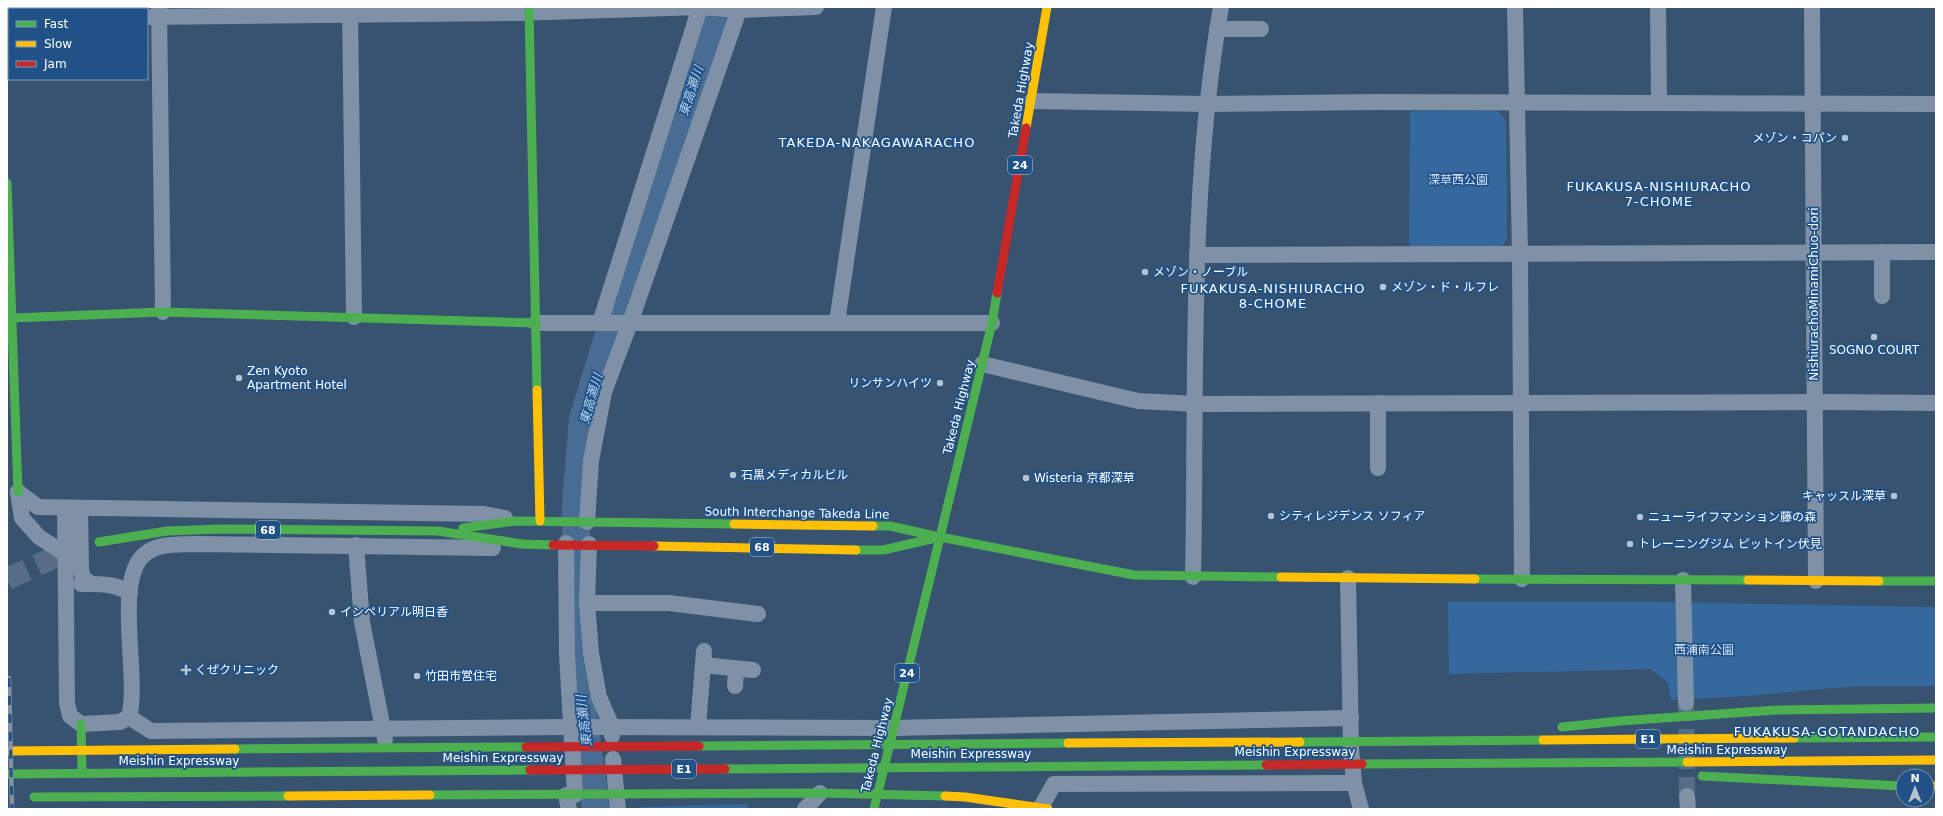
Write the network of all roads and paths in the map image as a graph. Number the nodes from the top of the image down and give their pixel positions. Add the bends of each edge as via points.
1 (816, 7) edge
2 (884, 7) edge
3 (1047, 7) edge
4 (1221, 7) edge
5 (1516, 7) edge
6 (1658, 7) edge
7 (1812, 7) edge
8 (617, 8) edge
9 (702, 8) edge
10 (737, 9) edge
11 (529, 10) edge
12 (350, 11) edge
13 (155, 14) edge
14 (1217, 29) junction
15 (1261, 29) dead end
16 (1032, 100) junction
17 (1517, 103) junction
18 (1659, 103) junction
19 (1207, 104) junction
20 (1813, 104) junction
21 (1936, 104) edge
22 (7, 184) edge
23 (1814, 252) junction
24 (1882, 252) junction
25 (1936, 252) edge
26 (1197, 255) junction
27 (1520, 255) junction
28 (1882, 296) dead end
29 (163, 312) junction
30 (354, 317) junction
31 (12, 318) junction
32 (837, 322) junction
33 (536, 323) junction
34 (601, 323) junction
35 (627, 323) junction
36 (992, 323) junction
37 (982, 364) junction
38 (1815, 402) junction
39 (1196, 404) junction
40 (1378, 404) junction
41 (1521, 404) junction
42 (1936, 404) edge
43 (1378, 468) dead end
44 (18, 492) junction
45 (72, 508) junction
46 (516, 521) junction
47 (540, 521) junction
48 (586, 522) junction
49 (438, 532) junction
50 (940, 537) junction
51 (99, 542) dead end
52 (568, 543) junction
53 (522, 544) junction
54 (586, 544) junction
55 (356, 545) junction
56 (64, 553) junction
57 (1193, 577) junction
58 (1348, 578) junction
59 (1522, 579) junction
60 (1683, 580) junction
61 (1816, 581) junction
62 (1936, 581) edge
63 (65, 584) junction
64 (91, 584) junction
65 (130, 593) junction
66 (587, 603) junction
67 (758, 614) dead end
68 (736, 669) junction
69 (753, 670) dead end
70 (736, 686) dead end
71 (1686, 703) tunnel mouth
72 (1936, 708) edge
73 (129, 717) junction
74 (1351, 718) junction
75 (81, 724) junction
76 (574, 727) junction
77 (605, 727) junction
78 (698, 727) junction
79 (893, 728) junction
80 (383, 729) junction
81 (1549, 729) dead end
82 (1534, 731) dead end
83 (1936, 737) edge
84 (1467, 740) junction
85 (7, 751) edge
86 (1936, 760) edge
87 (1469, 764) junction
88 (1625, 772) dead end
89 (7, 774) edge
90 (1693, 775) dead end
91 (1354, 783) junction
92 (1895, 786) edge
93 (82, 790) junction
94 (820, 793) junction
95 (396, 795) junction
96 (877, 795) junction
97 (570, 799) edge
98 (435, 802) edge
99 (617, 802) edge
100 (31, 803) edge
101 (166, 803) edge
102 (244, 803) edge
103 (1044, 808) edge
104 (805, 809) edge
105 (874, 809) edge
106 (1361, 809) edge

1 - 10 street
2 - 32 street
3 - 16 main road, Takeda Highway / 24
4 - 14 street
5 - 17 street
6 - 18 street
7 - 20 street, NishiurachoMinamiChuo-dori
8 - 9 street
8 - 11 street
9 - 10 street
9 - 34 street
10 - 35 street
11 - 12 street
11 - 33 main road
12 - 13 street
12 - 30 street
13 - 29 street
14 - 15 street
14 - 19 street
16 - 19 street
16 - 36 main road, Takeda Highway / 24
17 - 18 street
17 - 19 street
17 - 27 street
18 - 20 street
19 - 26 street
20 - 21 street
20 - 23 street, NishiurachoMinamiChuo-dori
22 - 31 main road
23 - 24 street
23 - 27 street
23 - 38 street, NishiurachoMinamiChuo-dori
24 - 25 street
24 - 28 street
26 - 27 street
26 - 39 street
27 - 41 street
29 - 30 main road
29 - 31 main road
30 - 33 main road
31 - 44 main road
32 - 35 street
32 - 36 street
33 - 34 street
33 - 47 main road
34 - 35 street
35 - 48 street via 604,392 591,461
36 - 37 main road, Takeda Highway / 24
37 - 39 street via 1138,401
37 - 50 main road, Takeda Highway / 24
38 - 41 street
38 - 42 street
38 - 61 street, NishiurachoMinamiChuo-dori
39 - 40 street
39 - 57 street
40 - 41 street
40 - 43 street
41 - 59 street
44 - 45 street via 38,507
44 - 56 street via 22,518 39,537
45 - 46 street via 484,514
45 - 56 street
45 - 64 street via 83,578
46 - 47 main road, South Interchange Takeda Line / 68
46 - 49 main road, South Interchange Takeda Line / 68
47 - 48 main road, South Interchange Takeda Line / 68
48 - 50 main road, South Interchange Takeda Line / 68 via 890,526
49 - 51 main road, South Interchange Takeda Line / 68 via 182,530 133,535
49 - 53 main road, South Interchange Takeda Line / 68
50 - 54 main road, South Interchange Takeda Line / 68 via 883,550
50 - 57 main road via 1134,575
50 - 79 main road, Takeda Highway / 24
52 - 53 main road, South Interchange Takeda Line / 68
52 - 54 main road, South Interchange Takeda Line / 68
52 - 76 street via 567,654
53 - 55 street via 492,548
54 - 66 street
55 - 65 street via 195,544 157,548 145,554 136,564 131,576
55 - 80 street via 362,622
56 - 63 street
57 - 58 main road
58 - 59 main road
58 - 74 street
59 - 60 main road
60 - 61 main road
60 - 71 street
61 - 62 main road
63 - 64 street
63 - 75 street via 67,703 70,716
64 - 65 street via 108,584
65 - 73 street via 132,706
66 - 67 street via 669,603
66 - 77 street via 591,653
68 - 69 street
68 - 70 street
68 - 78 street via 703,658
72 - 81 main road via 1776,710 1620,721
73 - 75 street via 120,722
73 - 80 street via 151,731
74 - 79 street
74 - 91 street
75 - 93 main road
76 - 77 street
76 - 80 street
76 - 97 street
77 - 78 street
77 - 99 street
78 - 79 street
79 - 96 main road, Takeda Highway / 24
80 - 95 street
82 - 84 main road
83 - 84 main road, Meishin Expressway / E1
84 - 85 main road, Meishin Expressway / E1
86 - 87 main road, Meishin Expressway / E1
87 - 88 main road
87 - 89 main road, Meishin Expressway / E1
90 - 92 main road
91 - 103 street via 1054,784
91 - 106 street
93 - 100 main road
93 - 101 main road
94 - 96 main road
94 - 99 main road
94 - 104 street
95 - 98 main road
95 - 102 main road
96 - 103 main road via 964,797
96 - 105 main road, Takeda Highway / 24
97 - 98 main road
97 - 99 main road
101 - 102 main road

